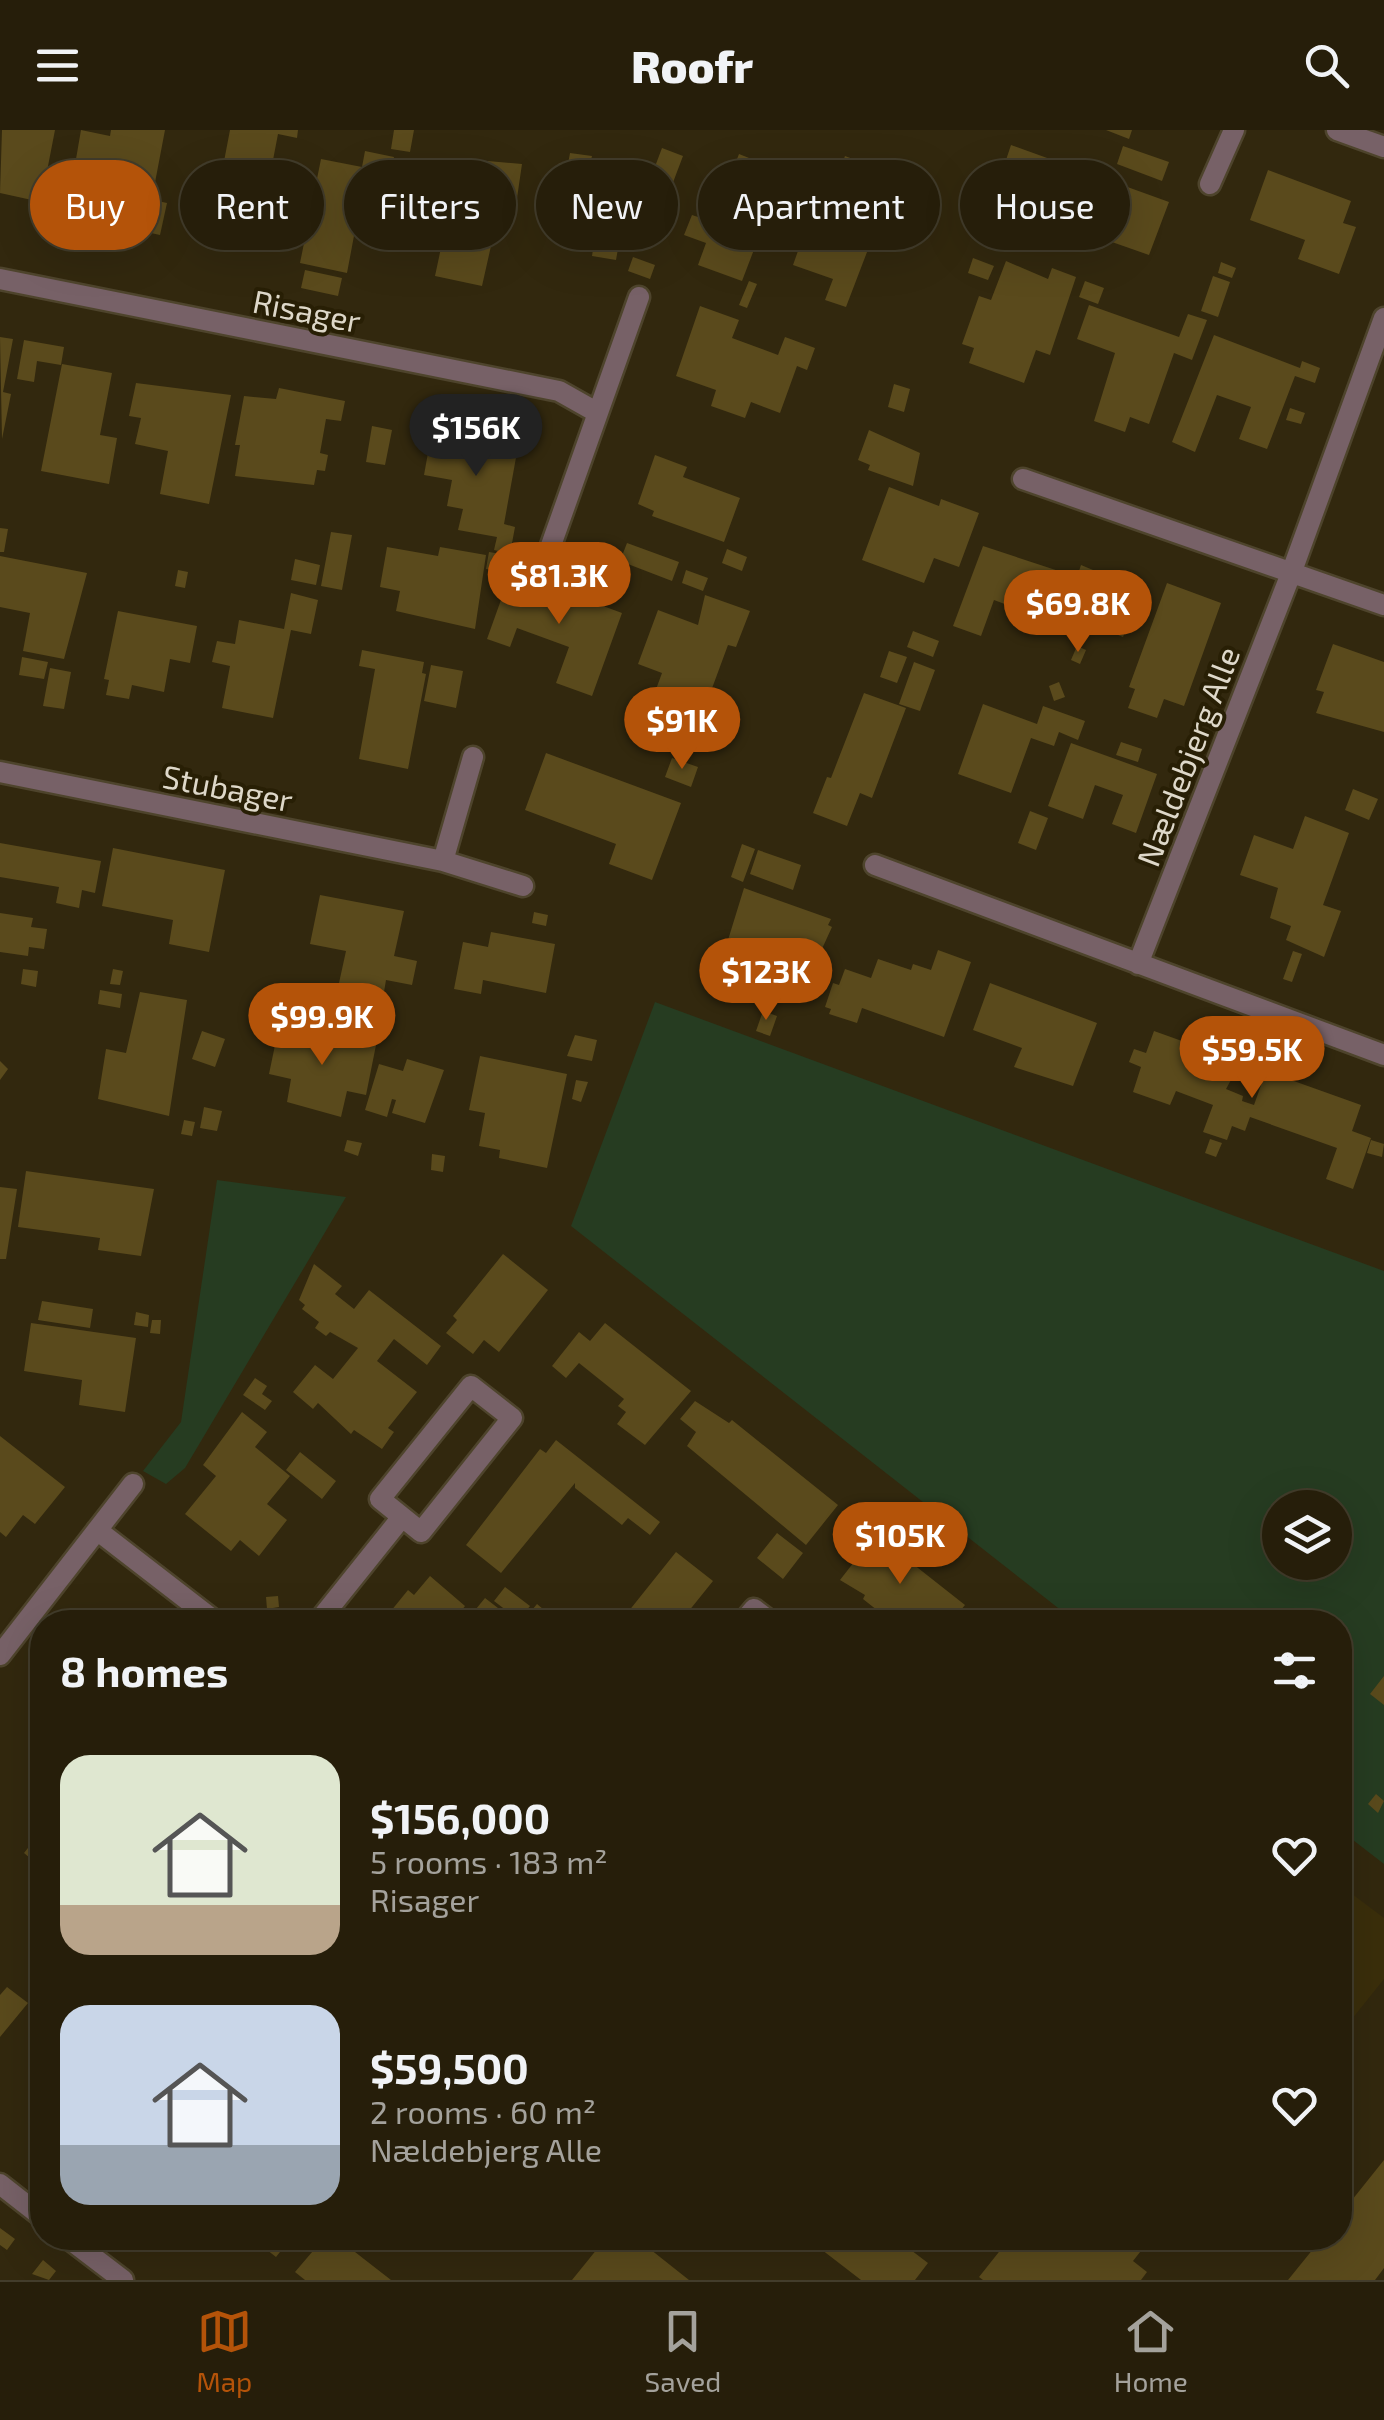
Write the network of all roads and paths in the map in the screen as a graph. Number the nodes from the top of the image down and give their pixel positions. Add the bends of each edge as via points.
1 (1234, 130) edge
2 (1338, 130) edge
3 (1384, 147) edge
4 (1210, 184) dead end
5 (0, 279) edge
6 (639, 297) dead end
7 (1384, 318) edge
8 (598, 413) junction
9 (1023, 479) dead end
10 (548, 551) dead end
11 (1292, 571) junction
12 (1384, 606) edge
13 (473, 757) dead end
14 (0, 772) edge
15 (443, 861) junction
16 (874, 866) dead end
17 (522, 886) dead end
18 (1138, 964) junction
19 (1384, 1054) edge
20 (133, 1484) dead end
21 (402, 1517) junction
22 (97, 1530) junction
23 (35, 1610) edge
24 (200, 1610) edge
25 (328, 1610) edge
26 (30, 1616) edge
27 (0, 1655) edge
28 (0, 2184) edge
29 (30, 2208) edge
30 (84, 2250) edge
31 (123, 2280) edge

1 - 4 street
2 - 3 street
5 - 8 street, Risager via 559,391
6 - 8 street
7 - 11 street, Nældebjerg Alle
8 - 10 street
9 - 11 street
11 - 12 street
11 - 18 street, Nældebjerg Alle
13 - 15 street
14 - 15 street, Stubager
15 - 17 street, Stubager
16 - 18 street
18 - 19 street
20 - 22 street
21 - 21 street via 380,1499 471,1386 512,1418 422,1532
21 - 25 street
22 - 23 street
22 - 24 street
26 - 27 street
28 - 29 street
30 - 31 street

